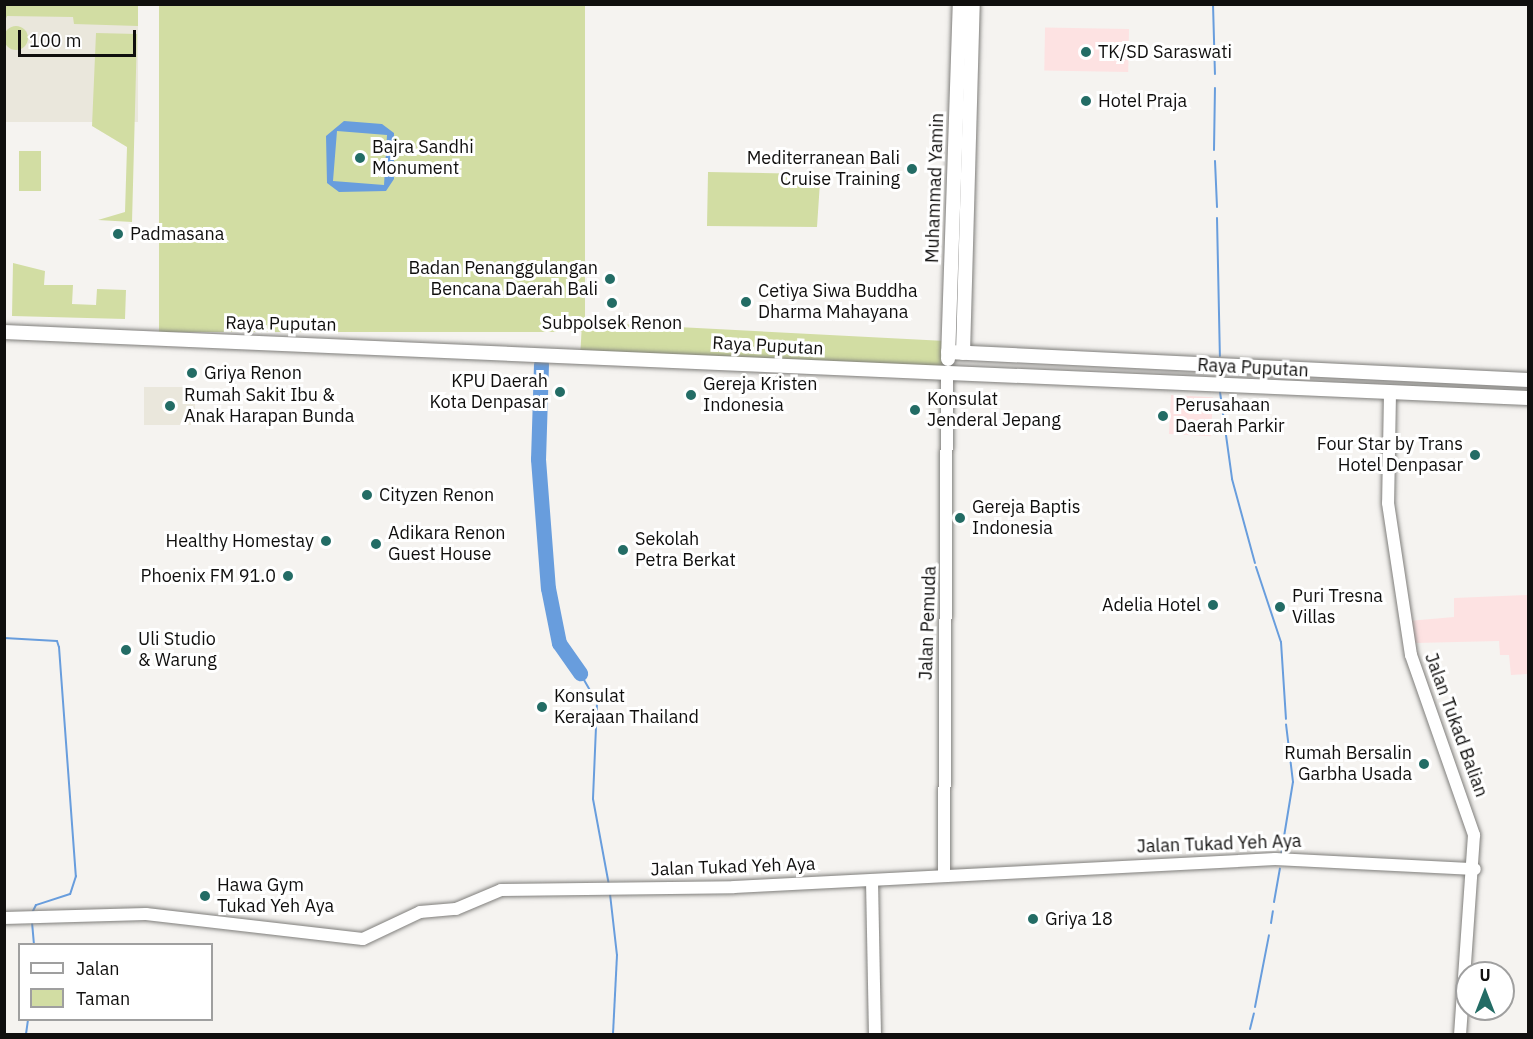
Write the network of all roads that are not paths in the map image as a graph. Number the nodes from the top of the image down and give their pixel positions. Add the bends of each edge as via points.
1 (960, 4) edge
2 (974, 4) edge
3 (4, 332) edge
4 (948, 352) junction
5 (963, 353) junction
6 (1049, 357) junction
7 (1312, 370) junction
8 (947, 372) junction
9 (1048, 376) junction
10 (1528, 380) edge
11 (1311, 388) junction
12 (1390, 393) junction
13 (1528, 398) edge
14 (1475, 869) junction
15 (944, 875) junction
16 (872, 880) junction
17 (4, 918) edge
18 (875, 1035) edge
19 (1460, 1035) edge

1 - 4 main road, Muhammad Yamin
2 - 5 main road, Muhammad Yamin
3 - 8 main road, Raya Puputan
4 - 5 main road, Raya Puputan
4 - 8 main road, Muhammad Yamin
5 - 6 main road, Raya Puputan
6 - 7 main road, Raya Puputan
6 - 9 main road
7 - 10 main road, Raya Puputan
7 - 11 main road
8 - 9 main road, Raya Puputan
8 - 15 street, Jalan Pemuda
9 - 11 main road, Raya Puputan
11 - 12 main road, Raya Puputan
12 - 13 main road, Raya Puputan
12 - 14 street, Jalan Tukad Balian via 1390,518 1411,655 1463,792 1474,835
14 - 15 street, Jalan Tukad Yeh Aya via 1287,859
14 - 19 street, Jalan Tukad Balian
15 - 16 street, Jalan Tukad Yeh Aya
16 - 17 street, Jalan Tukad Yeh Aya via 501,890 456,909 420,912 363,939 146,914
16 - 18 street

